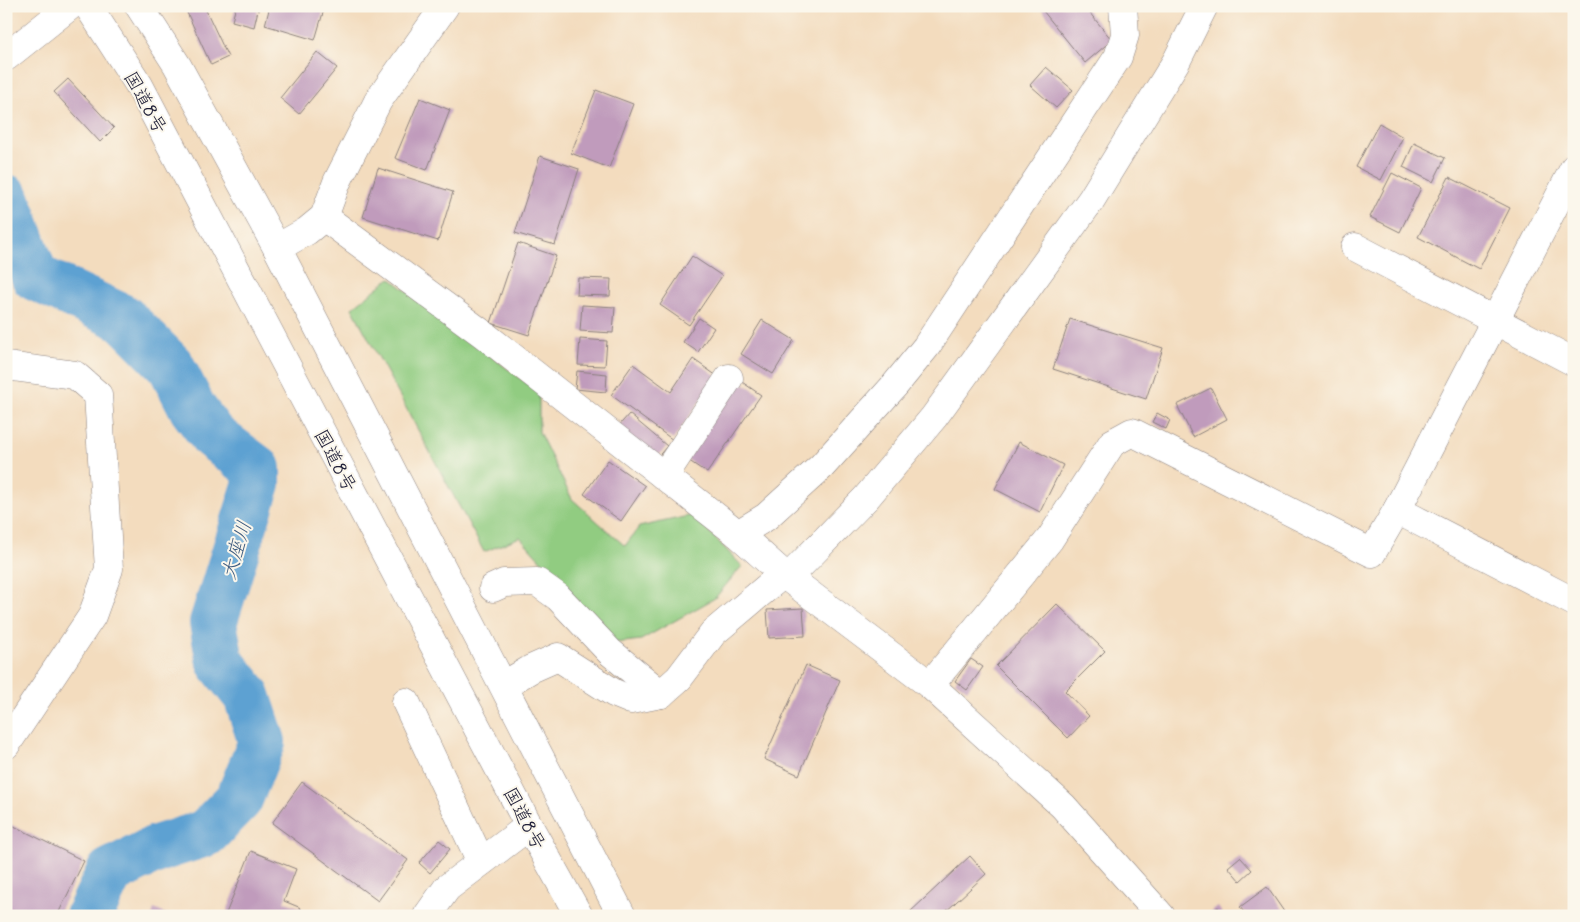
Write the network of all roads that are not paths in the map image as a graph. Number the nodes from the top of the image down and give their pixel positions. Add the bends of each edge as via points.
1 (70, 6) edge
2 (88, 6) edge
3 (139, 6) edge
4 (445, 6) edge
5 (1123, 6) edge
6 (1204, 6) edge
7 (6, 57) edge
8 (1574, 168) edge
9 (324, 217) junction
10 (1355, 247) dead end
11 (277, 248) junction
12 (1495, 320) junction
13 (1574, 362) edge
14 (6, 366) edge
15 (729, 378) dead end
16 (664, 476) junction
17 (1397, 510) junction
18 (738, 534) junction
19 (785, 576) junction
20 (493, 588) dead end
21 (1574, 602) edge
22 (504, 685) junction
23 (930, 685) junction
24 (661, 694) junction
25 (406, 702) dead end
26 (6, 745) edge
27 (529, 826) junction
28 (481, 862) junction
29 (427, 916) edge
30 (579, 916) edge
31 (622, 916) edge
32 (1161, 916) edge

1 - 7 main road
2 - 27 main road, 国道8号 via 139,85
3 - 11 main road via 177,65
4 - 9 main road via 378,101 337,182
5 - 18 main road via 1125,35 1118,58 926,347 822,466 766,517
6 - 19 main road via 1177,60 1091,200 934,417 866,498
8 - 12 main road
9 - 11 main road via 308,232
9 - 16 main road via 483,334
10 - 12 main road
11 - 22 main road
12 - 13 main road
12 - 17 main road
14 - 26 main road via 75,374 98,395 109,569 92,616
15 - 16 main road
16 - 18 main road
17 - 21 main road
17 - 23 main road via 1372,553 1132,432 1112,443 1050,539
18 - 19 main road
19 - 23 main road
19 - 24 main road via 713,632 679,678
20 - 24 main road via 504,582 537,582 558,597 610,652
22 - 24 main road via 558,657 614,693 631,700
22 - 31 main road
23 - 32 main road via 1063,806
25 - 28 main road
27 - 28 main road
27 - 30 main road, 国道8号
28 - 29 main road via 447,888

